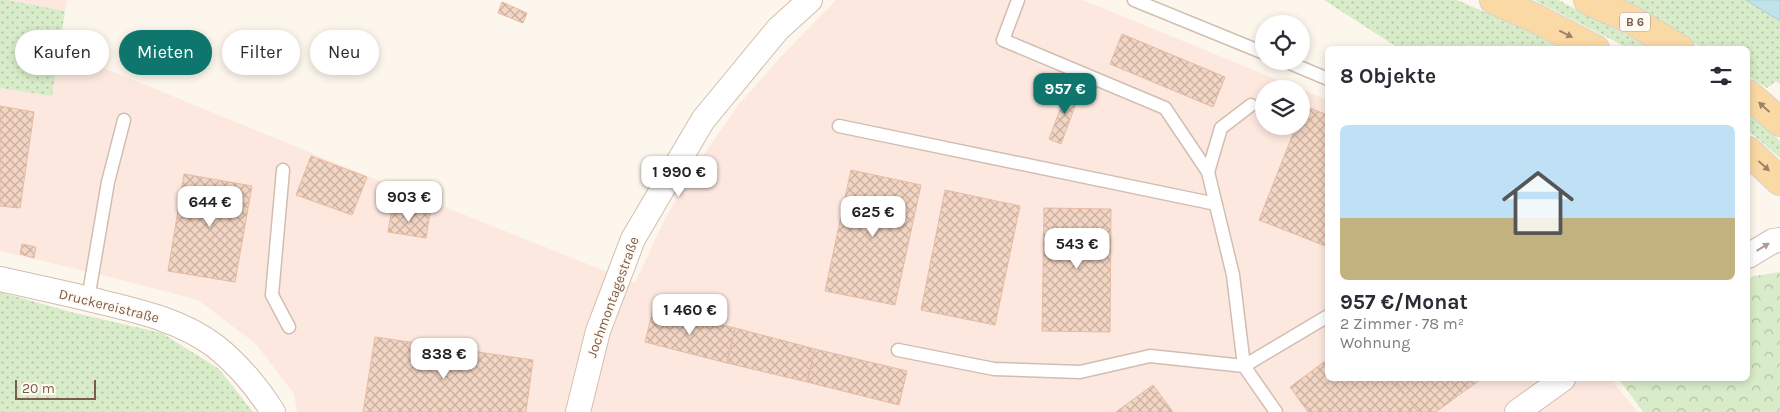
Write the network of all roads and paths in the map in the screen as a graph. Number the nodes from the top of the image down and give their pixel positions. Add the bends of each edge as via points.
1 (810, 0) edge
2 (1018, 0) edge
3 (1134, 0) edge
4 (1494, 0) edge
5 (1588, 0) edge
6 (1588, 46) edge
7 (1675, 46) edge
8 (1255, 49) edge
9 (1306, 70) edge
10 (1325, 78) edge
11 (1750, 96) edge
12 (1251, 105) dead end
13 (124, 120) dead end
14 (1780, 122) edge
15 (839, 126) dead end
16 (1750, 153) edge
17 (283, 170) dead end
18 (1208, 172) junction
19 (1780, 181) edge
20 (1216, 204) junction
21 (1780, 240) edge
22 (1750, 255) edge
23 (0, 279) edge
24 (88, 299) junction
25 (1325, 318) edge
26 (289, 327) dead end
27 (898, 350) dead end
28 (1244, 366) junction
29 (1560, 381) edge
30 (273, 412) edge
31 (578, 412) edge
32 (1276, 412) edge
33 (1517, 412) edge

1 - 31 street, Jochmontagestraße via 778,29 703,120 633,238 598,331
2 - 18 lane via 1003,40 1165,108
3 - 8 lane
4 -> 6 main road
5 - 7 main road, B 6 via 1630,19
9 - 10 lane
14 -> 11 main road
12 - 18 lane via 1222,128
13 - 24 lane via 108,182
15 - 20 lane
16 -> 19 main road
17 - 26 lane via 272,295
18 - 20 lane
20 - 28 lane via 1232,275
22 -> 21 street via 1772,241
23 - 24 street, Druckereistraße
24 - 30 street, Druckereistraße via 151,314 214,346 260,391
25 - 28 lane
27 - 28 lane via 994,369 1080,372 1150,356
28 - 32 lane
29 - 33 street

